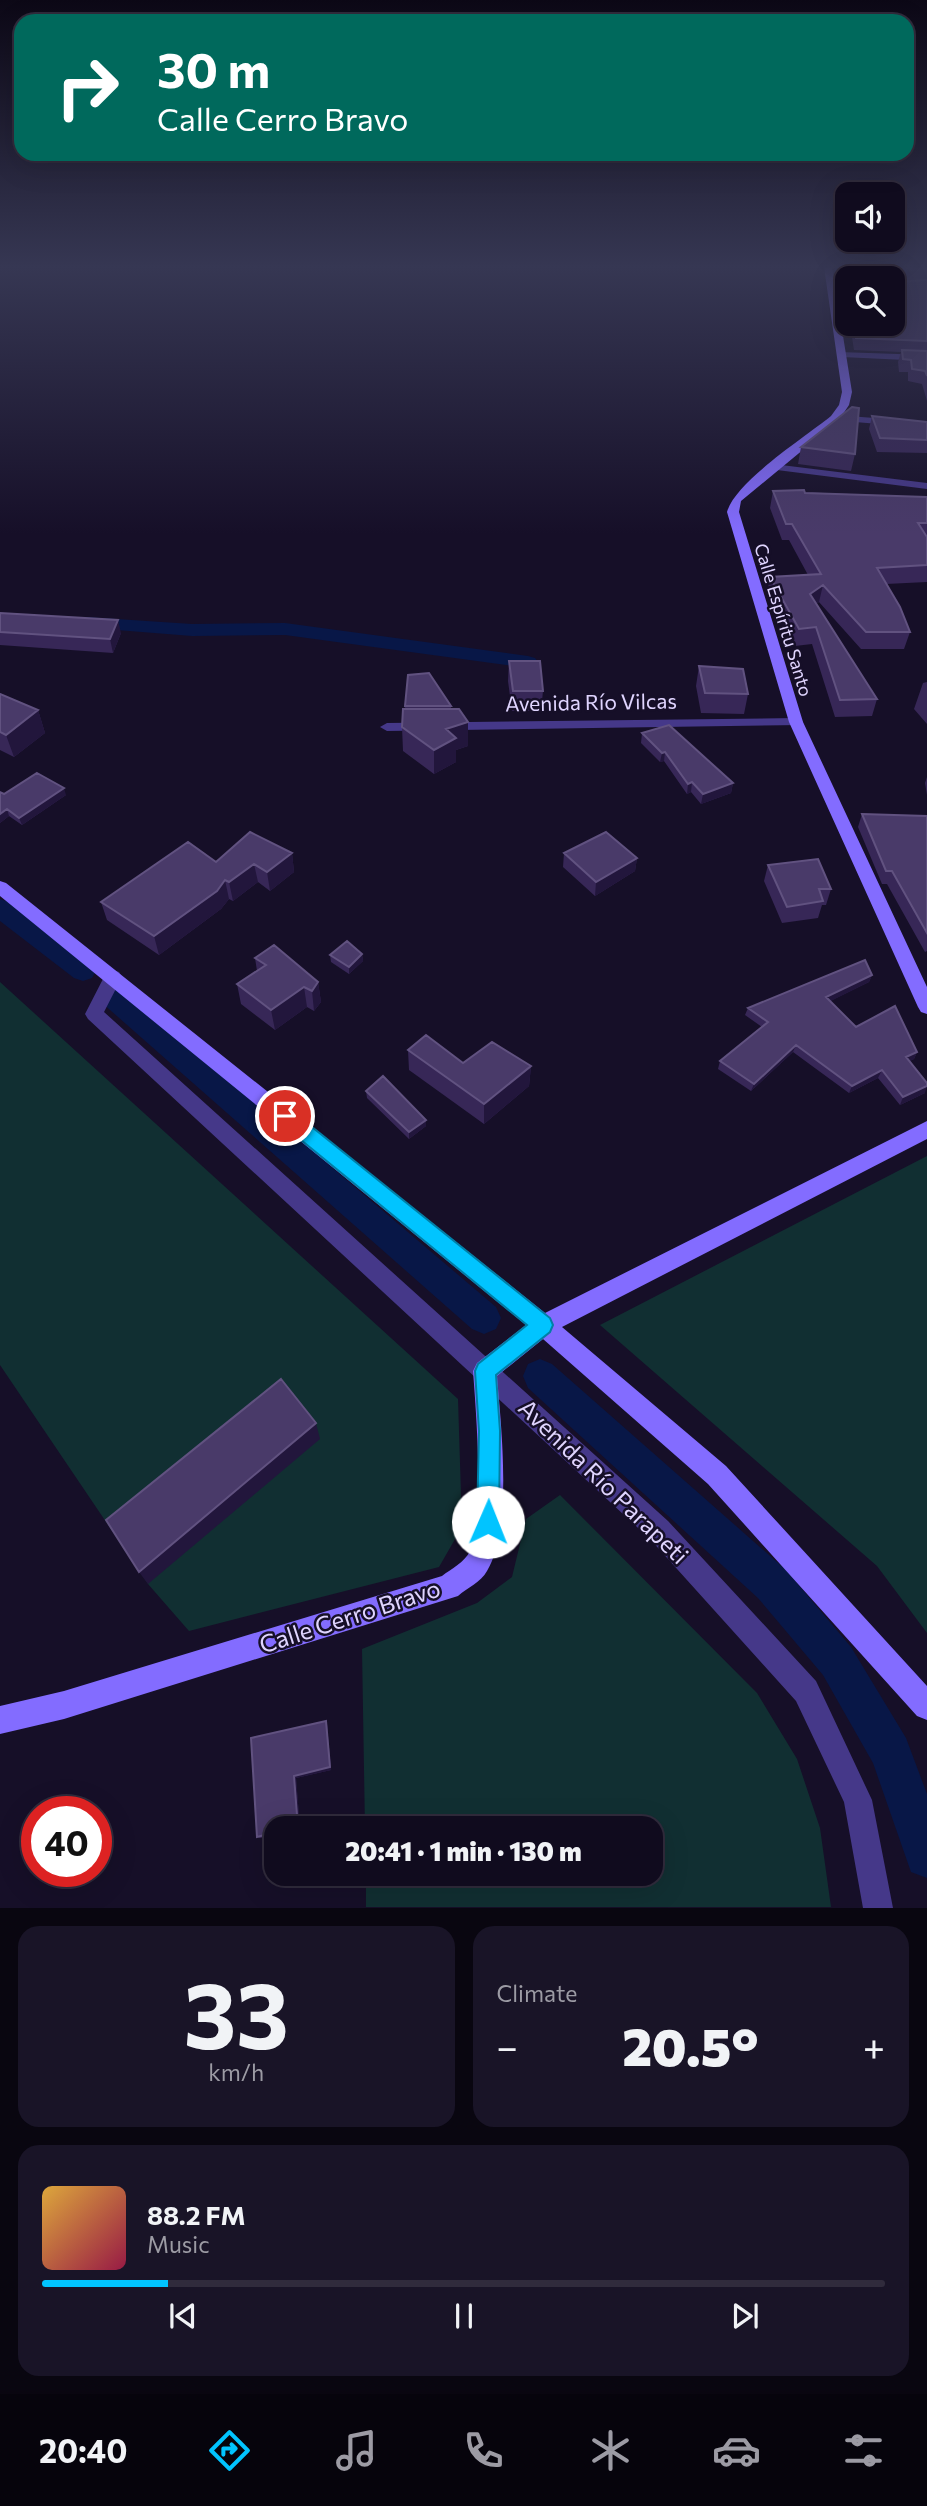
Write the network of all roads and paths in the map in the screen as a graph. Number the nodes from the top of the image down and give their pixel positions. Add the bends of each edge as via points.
1 (842, 356) edge
2 (885, 356) edge
3 (927, 358) edge
4 (835, 418) junction
5 (927, 425) edge
6 (772, 467) junction
7 (927, 486) edge
8 (796, 722) junction
9 (387, 727) dead end
10 (0, 887) edge
11 (113, 977) junction
12 (927, 1007) edge
13 (927, 1129) edge
14 (543, 1325) junction
15 (485, 1371) junction
16 (927, 1706) edge
17 (0, 1720) edge
18 (878, 1908) edge

1 - 4 main road via 848,392
2 - 3 street
4 - 5 street
4 - 6 main road, Calle Espíritu Santo
6 - 7 street
6 - 8 main road, Calle Espíritu Santo via 736,500 733,512
8 - 9 street, Avenida Río Vilcas
8 - 12 main road, Calle Espíritu Santo
10 - 11 main road
11 - 14 main road
11 - 15 street, Avenida Río Parapeti via 94,1013
13 - 14 main road
14 - 15 main road
14 - 16 main road via 717,1475
15 - 17 main road, Calle Cerro Bravo via 488,1522 479,1561 449,1587 90,1697
15 - 18 street, Avenida Río Parapeti via 659,1530 806,1691 858,1800

